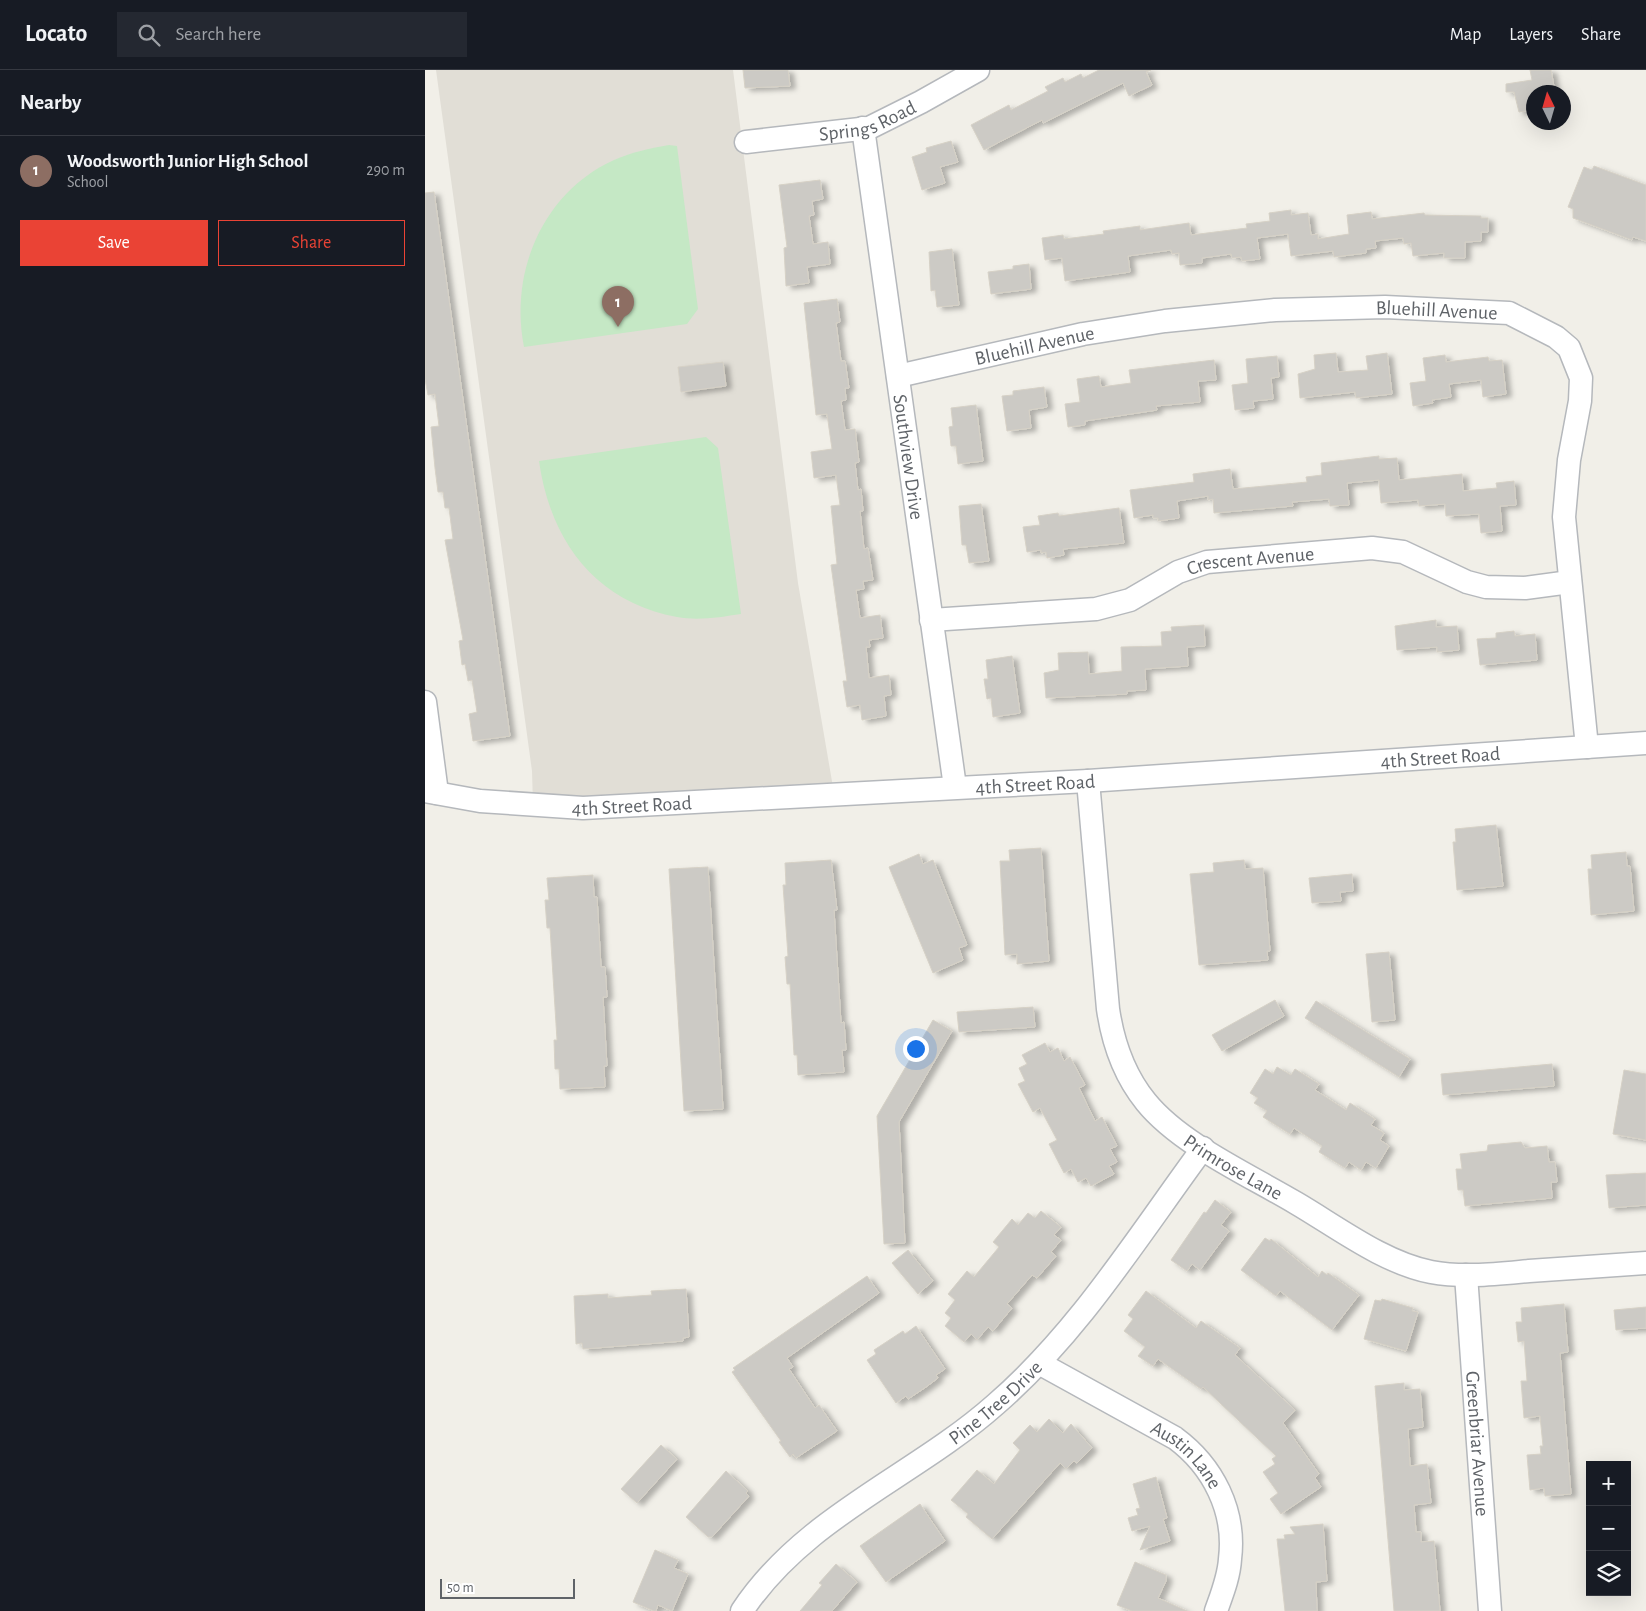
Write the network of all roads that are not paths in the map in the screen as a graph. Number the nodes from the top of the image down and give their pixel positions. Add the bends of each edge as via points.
1 (978, 70) edge
2 (863, 128) junction
3 (746, 142) dead end
4 (898, 376) junction
5 (1571, 582) junction
6 (931, 620) junction
7 (425, 702) edge
8 (1646, 743) edge
9 (1587, 747) junction
10 (1088, 781) junction
11 (955, 787) junction
12 (431, 792) edge
13 (1203, 1148) junction
14 (1646, 1263) edge
15 (1466, 1275) junction
16 (1039, 1363) junction
17 (742, 1611) edge
18 (1216, 1611) edge
19 (1490, 1611) edge

1 - 2 street, Springs Road via 921,102
2 - 3 street, Springs Road
2 - 4 street, Southview Drive
4 - 5 street, Bluehill Avenue via 1083,334 1220,314 1357,307 1509,313 1556,337 1569,348 1581,378 1564,517
4 - 6 street, Southview Drive
5 - 6 street, Crescent Avenue via 1525,588 1486,587 1467,582 1403,552 1372,548 1207,562 1178,572 1129,600 1095,609
5 - 9 street, Bluehill Avenue
6 - 11 street, Southview Drive
7 - 12 street
8 - 9 street, 4th Street Road
9 - 10 street, 4th Street Road
10 - 11 street, 4th Street Road
10 - 13 street, Primrose Lane via 1113,1038 1130,1078 1147,1103 1168,1124
11 - 12 street, 4th Street Road via 583,808 480,801
13 - 15 street, Primrose Lane via 1384,1254 1429,1271
13 - 16 street, Pine Tree Drive via 1082,1313
14 - 15 street, Primrose Lane
15 - 19 street, Greenbriar Avenue
16 - 17 street, Pine Tree Drive via 960,1434 820,1528 784,1560
16 - 18 street, Austin Lane via 1175,1438 1207,1470 1224,1502 1231,1542 1227,1578

